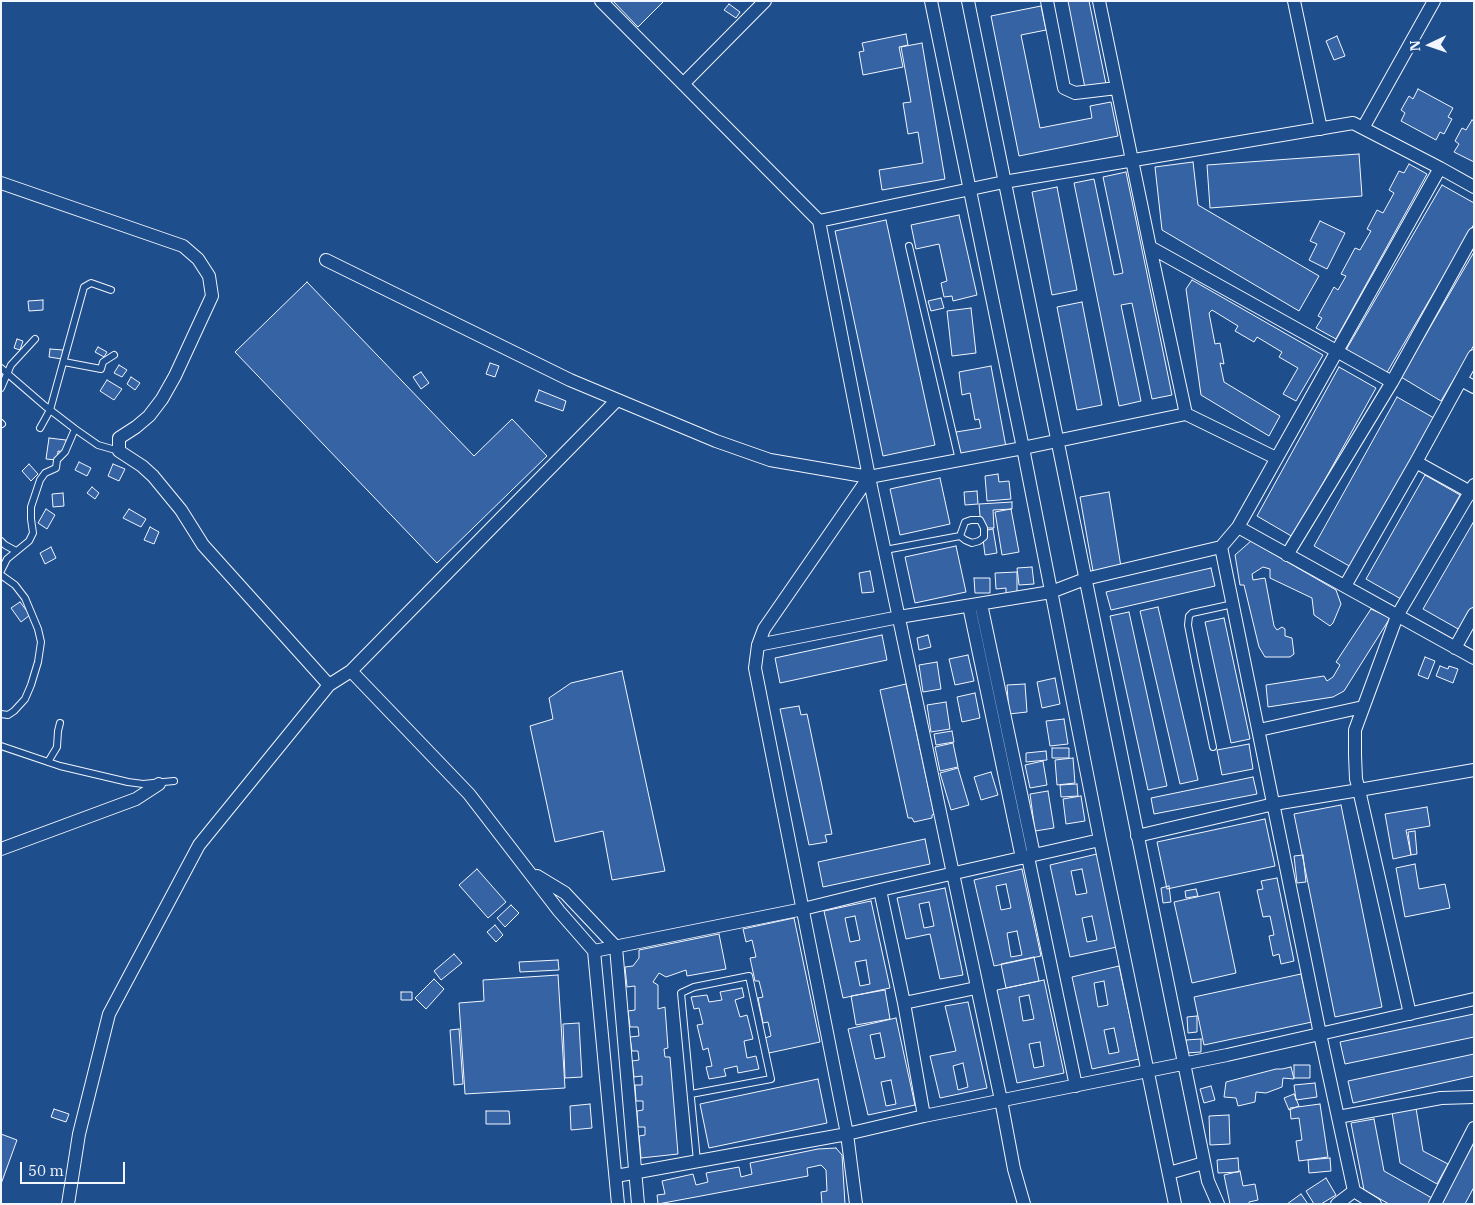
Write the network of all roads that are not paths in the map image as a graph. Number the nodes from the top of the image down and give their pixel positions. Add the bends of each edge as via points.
1 (602, 1) edge
2 (765, 1) edge
3 (931, 1) edge
4 (968, 1) edge
5 (1047, 1) edge
6 (1099, 1) edge
7 (1294, 1) edge
8 (1434, 1) edge
9 (683, 84) junction
10 (1117, 88) junction
11 (1363, 128) junction
12 (1321, 129) junction
13 (1132, 161) junction
14 (1440, 168) junction
15 (1004, 182) junction
16 (1, 183) edge
17 (1474, 187) edge
18 (971, 190) junction
19 (819, 221) junction
20 (1474, 234) edge
21 (909, 246) dead end
22 (1150, 247) junction
23 (326, 260) dead end
24 (111, 290) dead end
25 (35, 339) dead end
26 (1336, 352) junction
27 (114, 355) dead end
28 (1474, 356) edge
29 (64, 362) junction
30 (4, 371) edge
31 (1461, 380) junction
32 (1392, 382) junction
33 (1474, 387) edge
34 (1, 388) edge
35 (616, 400) junction
36 (50, 410) junction
37 (1186, 414) junction
38 (40, 428) dead end
39 (75, 429) junction
40 (1057, 441) junction
41 (1023, 448) junction
42 (119, 451) junction
43 (1276, 458) junction
44 (959, 460) junction
45 (1416, 462) junction
46 (869, 476) junction
47 (1472, 490) edge
48 (1238, 527) junction
49 (960, 536) dead end
50 (1, 541) edge
51 (1221, 547) junction
52 (885, 550) junction
53 (16, 551) junction
54 (1287, 554) junction
55 (1, 571) edge
56 (1, 575) edge
57 (1085, 578) junction
58 (1344, 586) junction
59 (1051, 592) junction
60 (1233, 604) junction
61 (975, 605) junction
62 (1474, 614) edge
63 (1397, 616) junction
64 (900, 617) junction
65 (758, 645) junction
66 (1455, 648) junction
67 (1474, 658) edge
68 (351, 671) junction
69 (329, 685) junction
70 (1363, 707) junction
71 (1, 714) edge
72 (60, 723) dead end
73 (1259, 730) junction
74 (1, 746) edge
75 (1214, 747) dead end
76 (48, 762) junction
77 (1474, 770) edge
78 (174, 781) dead end
79 (159, 784) junction
80 (1359, 790) junction
81 (1274, 804) junction
82 (1137, 836) junction
83 (1100, 840) junction
84 (1, 849) edge
85 (1028, 857) junction
86 (530, 872) junction
87 (953, 873) junction
88 (880, 890) junction
89 (803, 909) junction
90 (616, 947) junction
91 (594, 951) junction
92 (976, 988) junction
93 (1474, 999) edge
94 (904, 1003) junction
95 (1410, 1014) junction
96 (1320, 1034) junction
97 (1184, 1064) junction
98 (1148, 1071) junction
99 (1076, 1086) junction
100 (691, 1094) junction
101 (1474, 1096) edge
102 (1001, 1100) junction
103 (924, 1116) junction
104 (1338, 1117) junction
105 (1474, 1128) edge
106 (848, 1134) junction
107 (697, 1161) junction
108 (1204, 1163) junction
109 (1168, 1172) junction
110 (636, 1173) junction
111 (616, 1176) junction
112 (1354, 1191) junction
113 (1215, 1203) edge
114 (68, 1204) edge
115 (618, 1204) edge
116 (638, 1204) edge
117 (856, 1204) edge
118 (1024, 1204) edge
119 (1175, 1204) edge
120 (1337, 1204) edge
121 (1375, 1204) edge
122 (1435, 1204) edge

1 - 9 street
2 - 9 street
3 - 18 street
4 - 15 street
5 - 10 street via 1064,88 1074,93
6 - 10 street
7 - 12 street
8 - 11 street
9 - 19 street
10 - 13 street
11 - 12 street via 1353,123
11 - 14 street
12 - 13 street
13 - 15 street
13 - 22 street
14 - 17 street
14 - 26 street
15 - 18 street
15 - 40 street
16 - 42 street via 183,246 198,259 209,276 212,296 175,376 148,416 119,438
18 - 19 street
18 - 41 street
19 - 46 street
20 - 32 street
21 - 44 lane
22 - 26 street
22 - 37 street
23 - 35 street
24 - 29 lane via 90,283 84,287
25 - 30 lane
26 - 32 street
26 - 43 street
27 - 29 lane via 103,362 101,369
28 - 31 street
29 - 36 lane
30 - 34 lane
30 - 36 lane
31 - 33 street
31 - 45 street
32 - 54 street
35 - 46 street via 770,460
35 - 68 street
36 - 38 lane
36 - 39 lane
37 - 40 street
37 - 43 street
39 - 42 lane via 98,444
39 - 53 lane via 65,452 57,460 56,468 45,473 40,480 31,507 33,533 29,541
40 - 41 street
40 - 57 street
41 - 44 street
41 - 59 street
42 - 69 street via 153,476 181,510 203,545
43 - 48 street
44 - 46 street
45 - 47 street
45 - 58 street
46 - 52 street
46 - 65 street via 764,629
47 - 63 street
48 - 51 street
48 - 54 street
49 - 52 lane
50 - 53 lane
51 - 57 street
51 - 60 street
52 - 64 street
53 - 55 lane
54 - 58 street
56 - 71 lane via 16,584 25,598 41,642 38,662 24,699 14,711
57 - 59 street
57 - 82 street
58 - 63 street
59 - 61 street
59 - 83 street
60 - 73 street
60 - 75 lane via 1188,616
61 - 64 street
61 - 85 street
62 - 66 street
63 - 66 street
63 - 70 street
64 - 65 street
64 - 87 street
65 - 89 street via 755,668
66 - 67 street
68 - 69 street
68 - 86 street via 469,794
69 - 114 street via 199,845 109,1014 79,1134
70 - 73 street
70 - 80 street via 1355,730
72 - 76 lane via 58,747
73 - 81 street
74 - 76 lane
76 - 79 lane via 128,782
77 - 80 street
78 - 79 lane
79 - 84 street via 136,798
80 - 81 street
80 - 95 street
81 - 82 street
81 - 96 street
82 - 97 street
83 - 85 street
83 - 98 street
85 - 87 street
85 - 99 street
86 - 90 street via 565,893
86 - 91 street
87 - 88 street
87 - 92 street
88 - 89 street
88 - 94 street
89 - 90 street
89 - 106 street
90 - 91 street
90 - 110 street
91 - 111 street
92 - 94 street
92 - 102 street
93 - 95 street
94 - 103 street
95 - 96 street
96 - 97 street
96 - 104 street
97 - 98 street
97 - 108 street
98 - 99 street
98 - 109 street
99 - 102 street
100 - 100 lane via 681,993 694,987 749,976 771,1079
100 - 107 lane
101 - 104 street via 1441,1098
102 - 103 street
102 - 118 street
103 - 106 street
104 - 112 street
105 - 122 street
106 - 107 street
106 - 117 street
107 - 110 street
108 - 109 street
108 - 113 street
109 - 119 street
110 - 111 street
110 - 116 street
111 - 115 street
112 - 120 street
112 - 121 street

